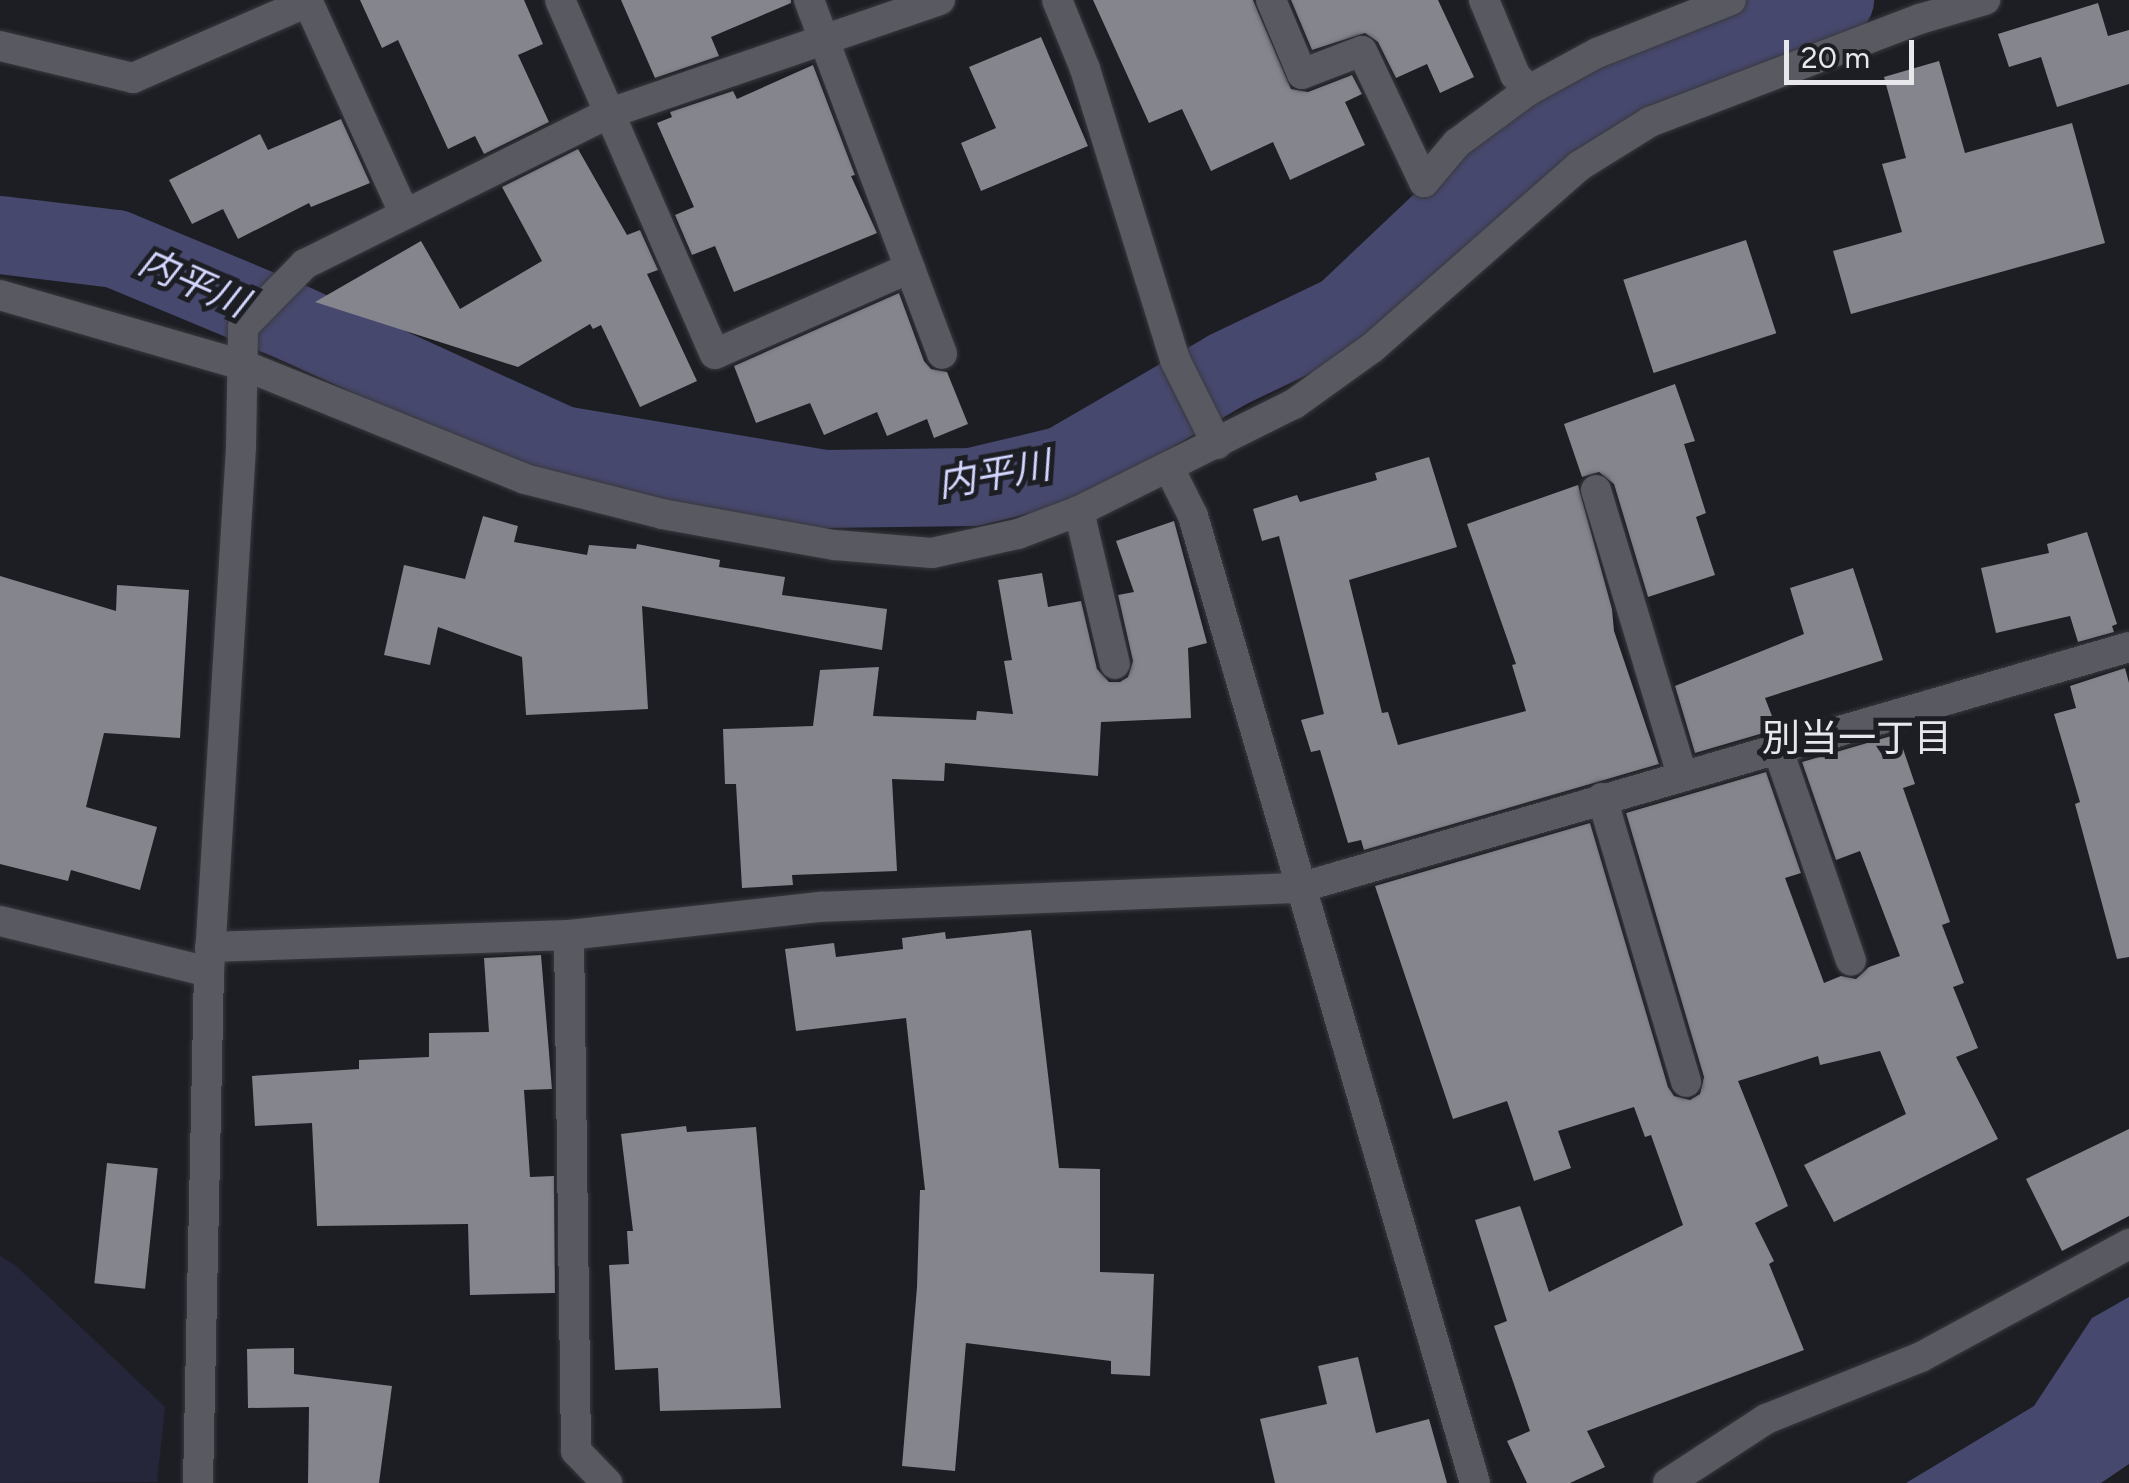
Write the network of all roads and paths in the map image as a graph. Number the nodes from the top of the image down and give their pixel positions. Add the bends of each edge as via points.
1 (560, 0) edge
2 (809, 0) edge
3 (940, 0) edge
4 (1056, 0) edge
5 (1272, 0) edge
6 (1484, 0) edge
7 (1985, 0) edge
8 (308, 1) edge
9 (1716, 3) edge
10 (824, 37) junction
11 (0, 46) edge
12 (1529, 90) junction
13 (607, 114) junction
14 (404, 212) junction
15 (910, 268) junction
16 (0, 295) edge
17 (942, 354) dead end
18 (243, 365) junction
19 (1217, 444) junction
20 (1169, 468) junction
21 (1596, 490) dead end
22 (1079, 511) junction
23 (2129, 647) edge
24 (1115, 664) dead end
25 (1777, 747) junction
26 (1682, 774) junction
27 (1602, 798) junction
28 (1299, 888) junction
29 (0, 921) edge
30 (569, 936) junction
31 (209, 959) junction
32 (1851, 961) dead end
33 (1686, 1082) dead end
34 (2129, 1244) edge
35 (198, 1483) edge
36 (607, 1483) edge
37 (1475, 1483) edge
38 (1668, 1483) edge

1 - 13 street
2 - 10 street
3 - 10 street
4 - 19 street via 1085,70 1175,360
5 - 12 street via 1302,74 1362,50 1424,182 1457,143
6 - 12 street via 1515,75
7 - 19 street via 1650,122 1579,166 1372,348 1294,404
8 - 11 street via 132,78
8 - 14 street
9 - 12 street via 1596,52
10 - 13 street
10 - 15 street
13 - 14 street
13 - 15 street via 715,354
14 - 18 street via 305,264 286,281 242,327
15 - 17 street
16 - 18 street
18 - 22 street via 525,479 662,514 835,545 932,552 1018,534
18 - 31 street
19 - 20 street
20 - 22 street
20 - 28 street via 1194,516
21 - 26 street
22 - 24 street
23 - 25 street
25 - 26 street
25 - 32 street
26 - 27 street
27 - 28 street
27 - 33 street
28 - 30 street via 820,907
28 - 37 street
29 - 31 street
30 - 31 street
30 - 36 street via 576,1451
31 - 35 street
34 - 38 street via 1920,1357 1766,1419

